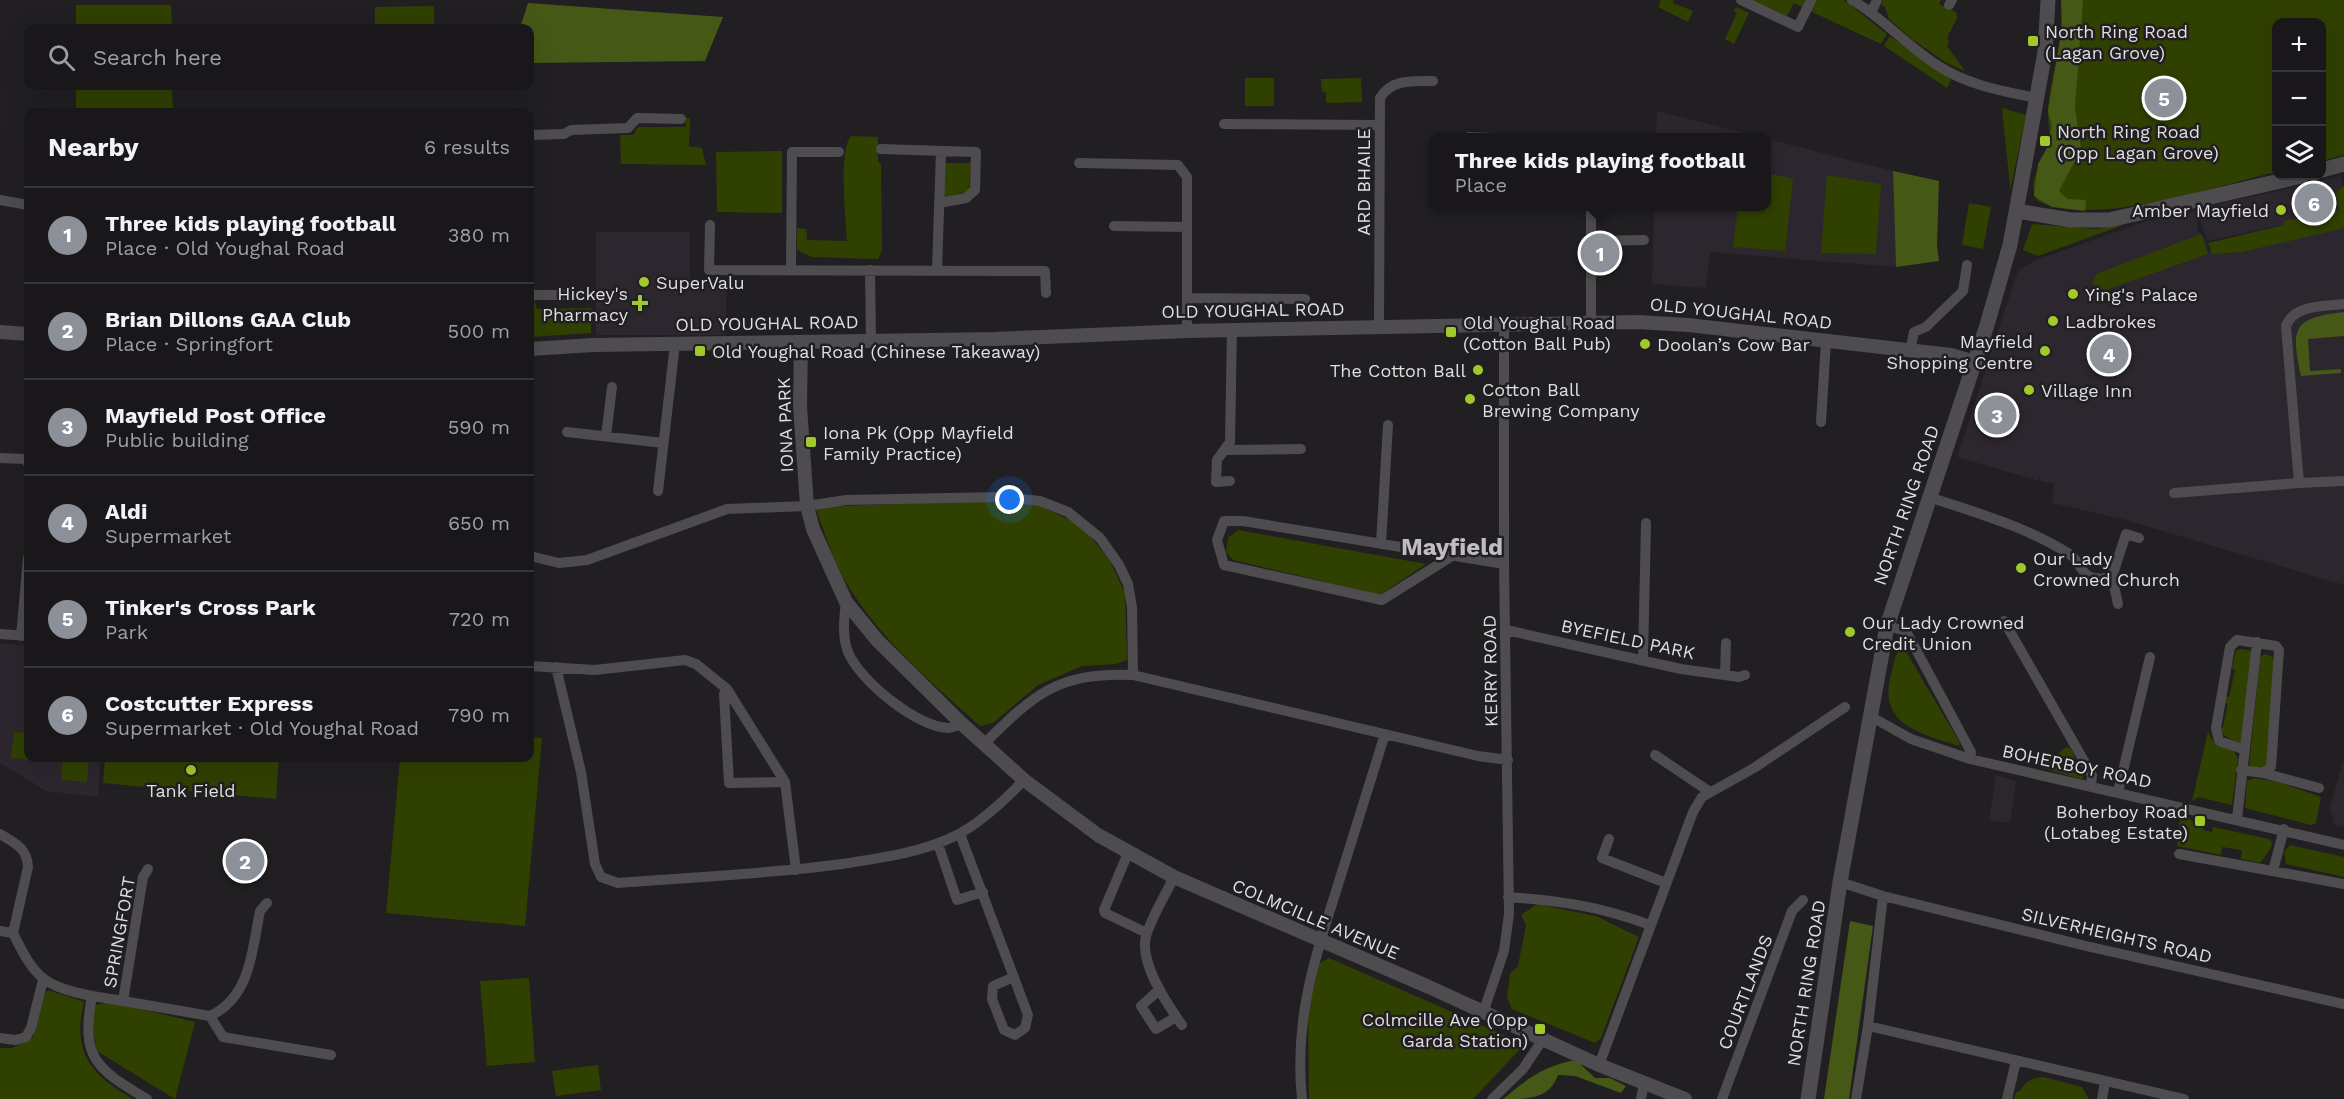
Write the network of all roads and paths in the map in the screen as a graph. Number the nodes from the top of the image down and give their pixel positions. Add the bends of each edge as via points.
1 (1741, 0) edge
2 (1810, 0) edge
3 (1852, 0) edge
4 (1877, 0) edge
5 (2048, 0) edge
6 (1871, 13) junction
7 (1433, 81) dead end
8 (2037, 98) junction
9 (681, 119) dead end
10 (1224, 124) dead end
11 (1380, 125) junction
12 (534, 135) edge
13 (881, 149) dead end
14 (941, 151) junction
15 (839, 152) dead end
16 (1079, 164) dead end
17 (2344, 165) edge
18 (2326, 169) edge
19 (2284, 180) edge
20 (0, 200) edge
21 (939, 203) junction
22 (24, 204) edge
23 (1591, 211) edge
24 (2018, 211) junction
25 (710, 225) dead end
26 (1114, 226) dead end
27 (1187, 227) junction
28 (1644, 240) dead end
29 (1592, 241) junction
30 (1967, 265) dead end
31 (791, 270) junction
32 (870, 270) junction
33 (937, 270) junction
34 (1046, 293) dead end
35 (534, 295) edge
36 (576, 295) dead end
37 (1188, 298) junction
38 (1305, 299) dead end
39 (2344, 304) edge
40 (1591, 322) junction
41 (1504, 324) junction
42 (1379, 327) junction
43 (1232, 329) junction
44 (1187, 330) junction
45 (0, 332) edge
46 (24, 334) edge
47 (871, 341) junction
48 (1826, 341) junction
49 (801, 342) junction
50 (675, 344) junction
51 (534, 349) edge
52 (1910, 351) junction
53 (1975, 362) junction
54 (612, 387) dead end
55 (1821, 422) dead end
56 (1389, 425) dead end
57 (567, 432) dead end
58 (606, 436) junction
59 (663, 443) junction
60 (1300, 449) dead end
61 (1225, 450) junction
62 (0, 458) edge
63 (24, 459) edge
64 (2344, 481) edge
65 (1230, 482) dead end
66 (2299, 483) junction
67 (658, 491) dead end
68 (2174, 493) dead end
69 (1929, 497) junction
70 (807, 506) junction
71 (1646, 523) dead end
72 (2139, 538) dead end
73 (1381, 544) junction
74 (1452, 556) junction
75 (534, 557) edge
76 (1504, 564) junction
77 (2112, 577) junction
78 (846, 602) junction
79 (2118, 604) dead end
80 (2004, 621) dead end
81 (1887, 626) junction
82 (1506, 630) junction
83 (0, 634) edge
84 (24, 636) edge
85 (2257, 642) junction
86 (1726, 644) dead end
87 (2150, 657) dead end
88 (1643, 660) junction
89 (534, 666) edge
90 (556, 668) junction
91 (1725, 674) junction
92 (1133, 675) junction
93 (1745, 675) dead end
94 (727, 689) junction
95 (1845, 707) dead end
96 (1870, 716) junction
97 (962, 724) junction
98 (1385, 734) junction
99 (985, 743) junction
100 (2243, 748) junction
101 (1656, 755) dead end
102 (1970, 759) junction
103 (1508, 760) junction
104 (2241, 770) junction
105 (2264, 773) junction
106 (1024, 780) junction
107 (785, 782) junction
108 (2091, 785) junction
109 (2319, 788) dead end
110 (1710, 792) junction
111 (2118, 792) junction
112 (2237, 819) junction
113 (2284, 829) junction
114 (0, 834) edge
115 (960, 834) junction
116 (1609, 839) dead end
117 (938, 844) junction
118 (2344, 845) edge
119 (1128, 853) junction
120 (2179, 854) dead end
121 (148, 869) dead end
122 (795, 870) junction
123 (2273, 871) junction
124 (1174, 877) junction
125 (1840, 882) junction
126 (1665, 883) junction
127 (2344, 884) edge
128 (983, 892) junction
129 (1883, 896) junction
130 (1508, 897) junction
131 (1803, 900) dead end
132 (267, 903) dead end
133 (1650, 925) junction
134 (0, 931) edge
135 (14, 933) junction
136 (1147, 933) junction
137 (1319, 940) junction
138 (1014, 976) junction
139 (43, 980) junction
140 (1159, 990) junction
141 (92, 996) junction
142 (123, 1001) junction
143 (2344, 1004) edge
144 (1484, 1012) junction
145 (210, 1016) junction
146 (1868, 1026) junction
147 (0, 1038) edge
148 (1543, 1039) junction
149 (330, 1055) dead end
150 (2016, 1061) junction
151 (1599, 1065) junction
152 (2105, 1082) junction
153 (1644, 1084) junction
154 (147, 1099) edge
155 (1302, 1099) edge
156 (1492, 1099) edge
157 (1641, 1099) edge
158 (1685, 1099) edge
159 (1722, 1099) edge
160 (1808, 1099) edge
161 (1856, 1099) edge
162 (2007, 1099) edge
163 (2102, 1099) edge
164 (2184, 1099) edge

1 - 2 street via 1798,27
3 - 6 street
4 - 6 street
5 - 8 main road, NORTH RING ROAD via 2048,29
6 - 8 street via 1914,49 1956,76 1988,88
7 - 11 street, ARD BHAILE via 1395,83 1386,88 1380,98
8 - 24 main road, NORTH RING ROAD
9 - 12 street via 637,118 628,128
10 - 11 street
11 - 42 street, ARD BHAILE
13 - 14 street
14 - 21 street
14 - 21 street via 976,152 975,190 966,198
15 - 31 street via 792,152
16 - 27 street via 1178,165 1187,177
17 - 18 main road
19 - 24 main road via 2109,220 2071,220
20 - 22 street
21 - 33 street
23 - 29 street
24 - 53 main road, NORTH RING ROAD
25 - 31 street via 709,270
26 - 27 street
27 - 37 street
28 - 29 street
29 - 40 street
30 - 52 street via 1963,291 1926,327 1914,332
31 - 32 street
32 - 33 street
32 - 47 street
33 - 34 street via 1045,271
35 - 36 street
37 - 38 street
37 - 44 street
39 - 66 street via 2302,309 2289,316 2286,326
40 - 41 street, OLD YOUGHAL ROAD
40 - 48 street, OLD YOUGHAL ROAD via 1688,325
41 - 42 street, OLD YOUGHAL ROAD
41 - 76 street, KERRY ROAD
42 - 43 street, OLD YOUGHAL ROAD
43 - 44 street, OLD YOUGHAL ROAD
43 - 61 street via 1230,442
44 - 47 street, OLD YOUGHAL ROAD
45 - 46 street
47 - 49 street, OLD YOUGHAL ROAD
48 - 52 street, OLD YOUGHAL ROAD
48 - 55 street
49 - 50 street, OLD YOUGHAL ROAD
49 - 70 street, IONA PARK via 800,406
50 - 51 street, OLD YOUGHAL ROAD
50 - 59 street
52 - 53 street, OLD YOUGHAL ROAD
53 - 69 main road, NORTH RING ROAD
54 - 58 street
56 - 73 street
57 - 58 street
58 - 59 street
59 - 67 street
60 - 61 street
61 - 65 street via 1217,460 1216,482
62 - 63 street
64 - 66 street
66 - 68 street
69 - 77 street via 2011,523 2070,554 2086,575
69 - 81 main road, NORTH RING ROAD
70 - 75 street via 728,509 587,560 559,563
70 - 78 street, COLMCILLE AVENUE via 813,529
70 - 92 street via 846,500 1000,497 1040,501 1068,512 1100,538 1128,584
71 - 88 street
72 - 77 street via 2126,534
73 - 74 street
73 - 74 street via 1243,520 1224,521 1217,540 1224,565 1382,600
74 - 76 street
76 - 82 street, KERRY ROAD
77 - 79 street
78 - 97 street, COLMCILLE AVENUE via 877,640
78 - 97 street, COLMCILLE AVENUE via 843,618 847,651 875,689 930,722 948,728
80 - 108 street via 2092,775
81 - 96 main road, NORTH RING ROAD
81 - 102 street via 1906,632 1971,752
82 - 88 street, BYEFIELD PARK
82 - 103 street, KERRY ROAD
83 - 84 street
85 - 100 street
85 - 100 street via 2237,640 2230,647 2216,728 2219,741
85 - 105 street via 2279,650 2271,767
86 - 91 street
87 - 111 street
88 - 91 street, BYEFIELD PARK
89 - 90 street
90 - 94 street via 595,670 685,660
90 - 122 street via 581,771 595,864 601,877 618,883
91 - 93 street, BYEFIELD PARK
92 - 98 street
92 - 99 street via 1098,674 1069,680 1030,700
94 - 107 street
94 - 107 street via 724,694 729,783
95 - 110 street via 1754,768
96 - 102 street, BOHERBOY ROAD via 1911,739
96 - 125 main road, NORTH RING ROAD
97 - 99 street, COLMCILLE AVENUE
98 - 103 street
98 - 137 street
99 - 106 street, COLMCILLE AVENUE
100 - 104 street
101 - 110 street
102 - 108 street, BOHERBOY ROAD
103 - 130 street, KERRY ROAD
104 - 105 street
104 - 112 street
105 - 109 street
106 - 115 street
106 - 119 street, COLMCILLE AVENUE
107 - 122 street
108 - 111 street, BOHERBOY ROAD
110 - 126 street via 1693,812
111 - 112 street, BOHERBOY ROAD
112 - 113 street, BOHERBOY ROAD
113 - 118 street, BOHERBOY ROAD
113 - 123 street
114 - 135 street via 28,856
115 - 117 street
115 - 128 street
116 - 126 street via 1602,858
117 - 122 street via 896,856
117 - 128 street via 957,900
119 - 124 street, COLMCILLE AVENUE
119 - 136 street via 1104,910
120 - 123 street
121 - 142 street, SPRINGFORT via 143,878
123 - 127 street
124 - 136 street
124 - 137 street, COLMCILLE AVENUE
125 - 129 street, SILVERHEIGHTS ROAD
125 - 160 main road, NORTH RING ROAD
126 - 133 street
128 - 138 street
129 - 143 street, SILVERHEIGHTS ROAD
129 - 146 street
130 - 133 street via 1579,904
130 - 144 street, KERRY ROAD via 1506,942
131 - 159 street, COURTLANDS via 1792,911
132 - 145 street via 260,911 246,979 222,1010
133 - 151 street
134 - 135 street
135 - 139 street, SPRINGFORT via 27,960
136 - 140 street via 1148,958
137 - 144 street, COLMCILLE AVENUE
137 - 155 street via 1301,1023
138 - 138 street via 993,986 992,999 1004,1030 1015,1035 1025,1028 1029,1015
139 - 141 street, SPRINGFORT via 65,991
139 - 147 street via 32,1028 26,1037
140 - 140 street via 1179,1021 1156,1029 1141,1006
141 - 142 street, SPRINGFORT
141 - 154 street, SPRINGFORT via 88,1039 96,1063 109,1076
142 - 145 street, SPRINGFORT
144 - 148 street, COLMCILLE AVENUE
145 - 149 street via 223,1037
146 - 150 street
146 - 161 street
148 - 151 street, COLMCILLE AVENUE
148 - 156 street via 1522,1069
150 - 152 street
150 - 162 street
151 - 153 street, COLMCILLE AVENUE
152 - 163 street
152 - 164 street
153 - 157 street
153 - 158 street, COLMCILLE AVENUE

